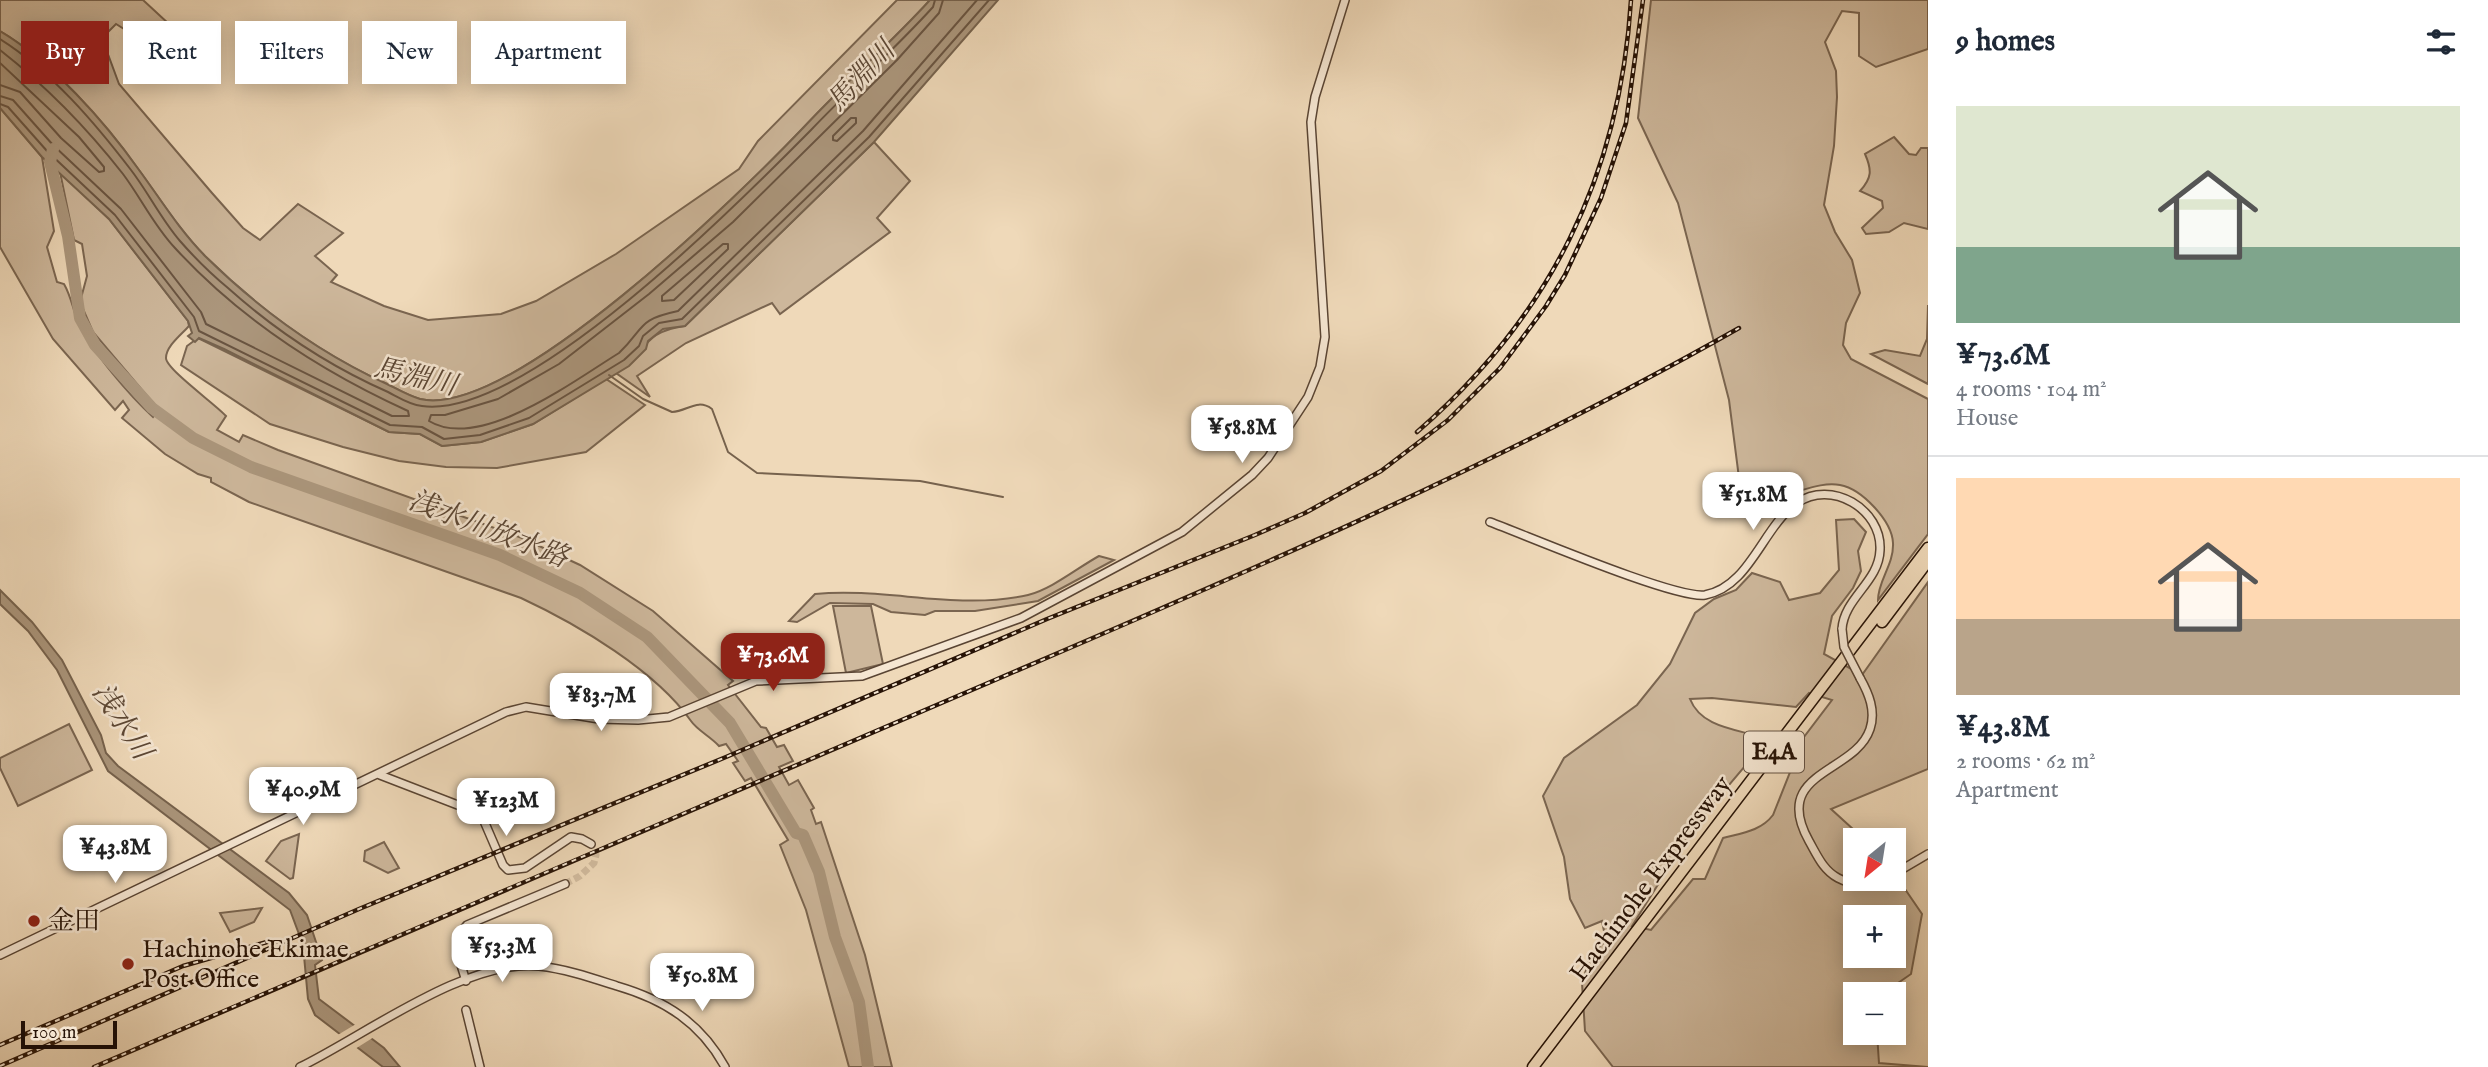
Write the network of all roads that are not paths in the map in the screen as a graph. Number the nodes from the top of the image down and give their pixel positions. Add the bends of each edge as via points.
1 (1345, 0) edge
2 (1490, 522) dead end
3 (1928, 548) edge
4 (1928, 561) edge
5 (380, 775) junction
6 (591, 844) dead end
7 (1928, 854) edge
8 (1906, 867) edge
9 (1843, 879) edge
10 (565, 884) tunnel mouth
11 (0, 955) edge
12 (1621, 957) junction
13 (466, 981) junction
14 (1598, 986) junction
15 (466, 1010) dead end
16 (300, 1067) edge
17 (480, 1067) edge
18 (725, 1067) edge
19 (1533, 1067) edge
20 (1539, 1067) edge

1 - 5 street via 1311,122 1323,354 1308,397 1268,458 1214,509 1182,532 1021,618 862,676 775,679 734,689 683,713 638,720 517,709
2 - 9 street, bridge via 1661,586 1699,595 1729,584 1799,501 1838,495 1866,514 1880,543 1878,565 1845,615 1842,629 1847,655 1871,699 1870,730 1860,746 1809,783 1801,803 1800,822 1821,862
3 - 12 highway, Hachinohe Expressway / E4A
4 - 12 highway, Hachinohe Expressway / E4A
5 - 6 street via 481,814 508,870 525,868 570,837
5 - 11 street
7 - 8 street
10 - 13 street via 467,925 458,939
12 - 14 highway, Hachinohe Expressway / E4A
13 - 16 street via 429,995
13 - 18 street via 511,967 538,966 626,989 689,1020
14 - 19 highway, Hachinohe Expressway / E4A
14 - 20 highway, Hachinohe Expressway / E4A
15 - 17 street

